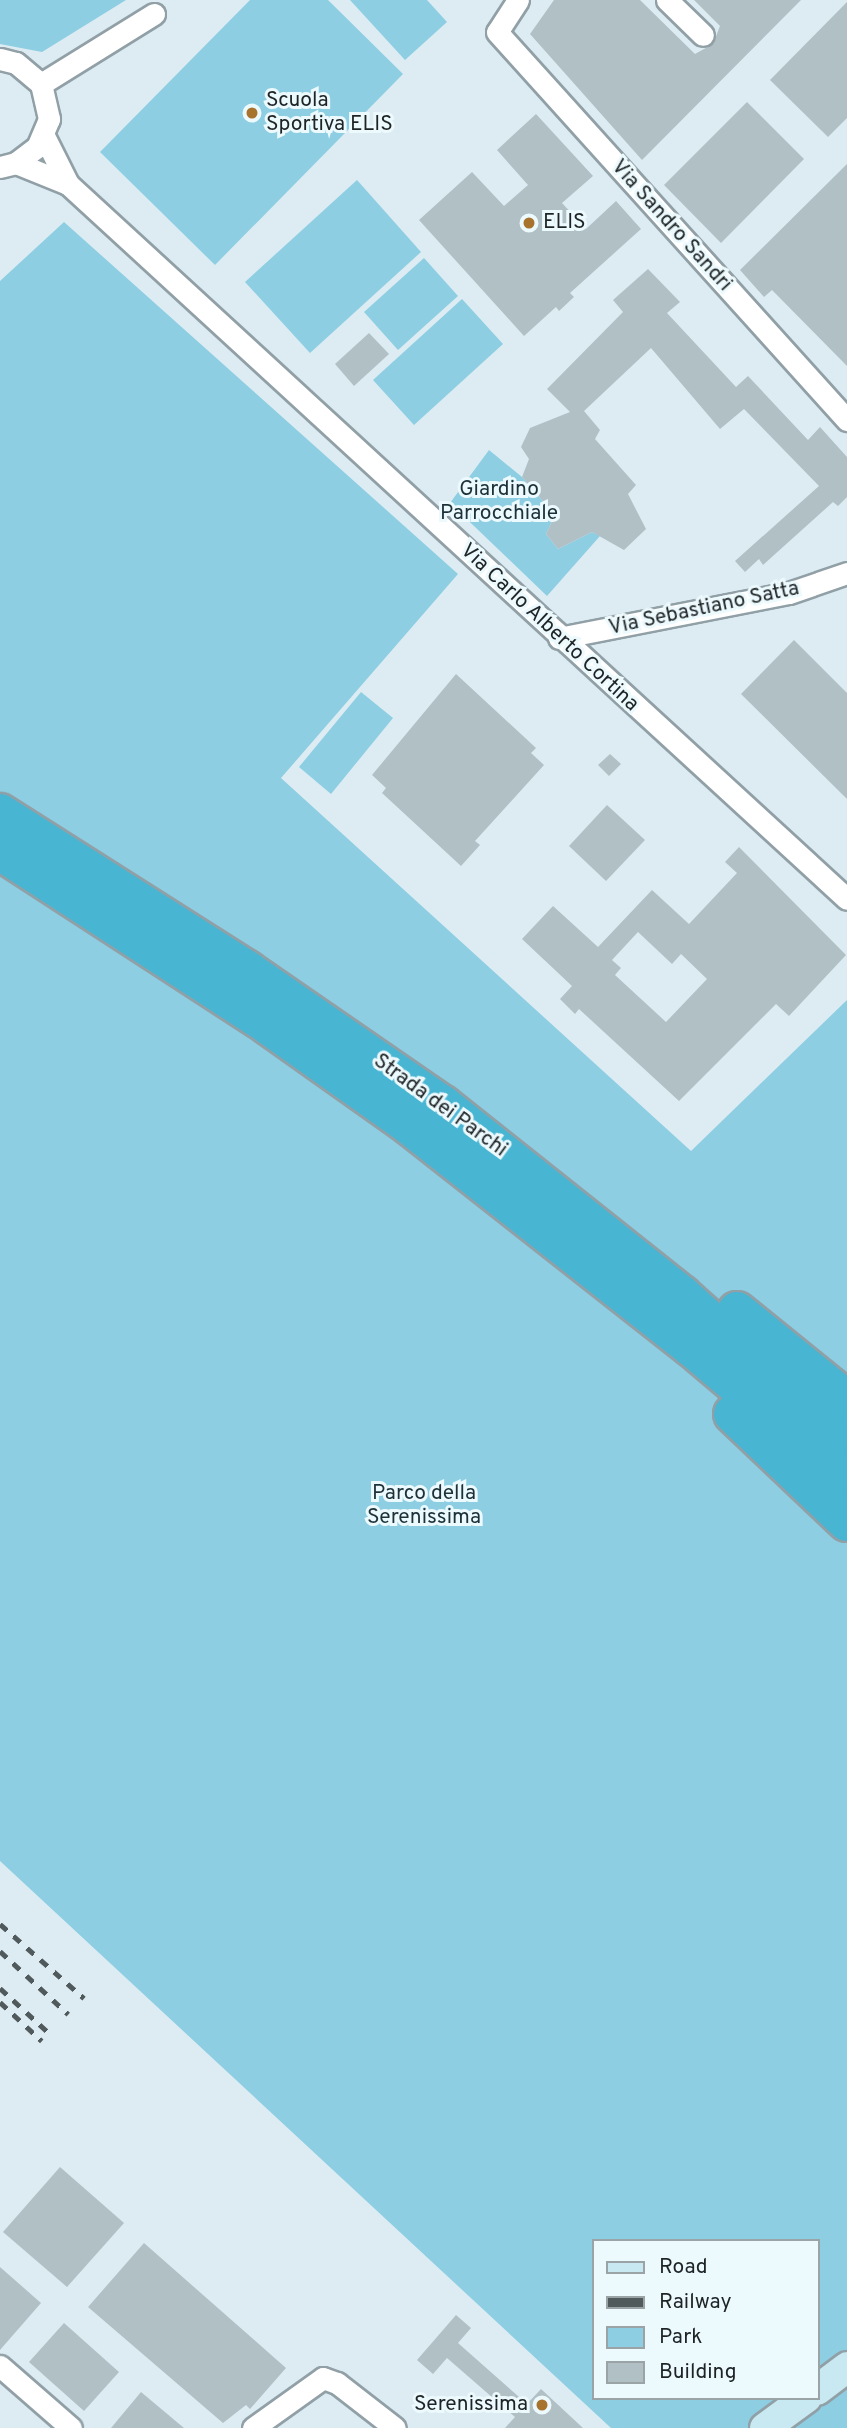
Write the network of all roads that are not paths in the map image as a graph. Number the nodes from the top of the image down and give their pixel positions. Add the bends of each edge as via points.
1 (518, 0) edge
2 (667, 0) edge
3 (153, 15) dead end
4 (702, 35) dead end
5 (0, 59) edge
6 (41, 84) junction
7 (44, 136) junction
8 (8, 165) edge
9 (68, 184) junction
10 (847, 420) edge
11 (847, 573) edge
12 (559, 638) junction
13 (0, 813) edge
14 (0, 851) edge
15 (847, 900) edge
16 (443, 1105) junction
17 (540, 1228) junction
18 (847, 1399) edge
19 (847, 1443) edge
20 (847, 1479) edge
21 (847, 1522) edge
22 (0, 2366) edge
23 (847, 2367) edge
24 (819, 2388) edge
25 (803, 2400) edge
26 (71, 2428) edge
27 (253, 2428) edge
28 (395, 2428) edge
29 (765, 2428) edge

1 - 10 street, Via Sandro Sandri via 496,32
2 - 4 street
3 - 6 street
5 - 6 street via 16,63
6 - 7 street, Via Carlo Alberto Cortina via 49,119
7 - 8 street, Via Carlo Alberto Cortina
7 - 9 street, Via Carlo Alberto Cortina
8 - 9 street, Via Carlo Alberto Cortina
9 - 12 street, Via Carlo Alberto Cortina
11 - 12 street, Via Sebastiano Satta via 789,593
12 - 15 street, Via Carlo Alberto Cortina
13 - 16 highway, Strada dei Parchi via 247,970
14 - 17 highway, Strada dei Parchi via 280,1034 410,1126
16 - 18 highway via 570,1183
16 - 19 highway, Strada dei Parchi via 682,1295
17 - 20 highway, Strada dei Parchi
17 - 21 highway
22 - 26 street
23 - 24 main road
25 - 29 main road
27 - 28 street via 323,2378 337,2383

